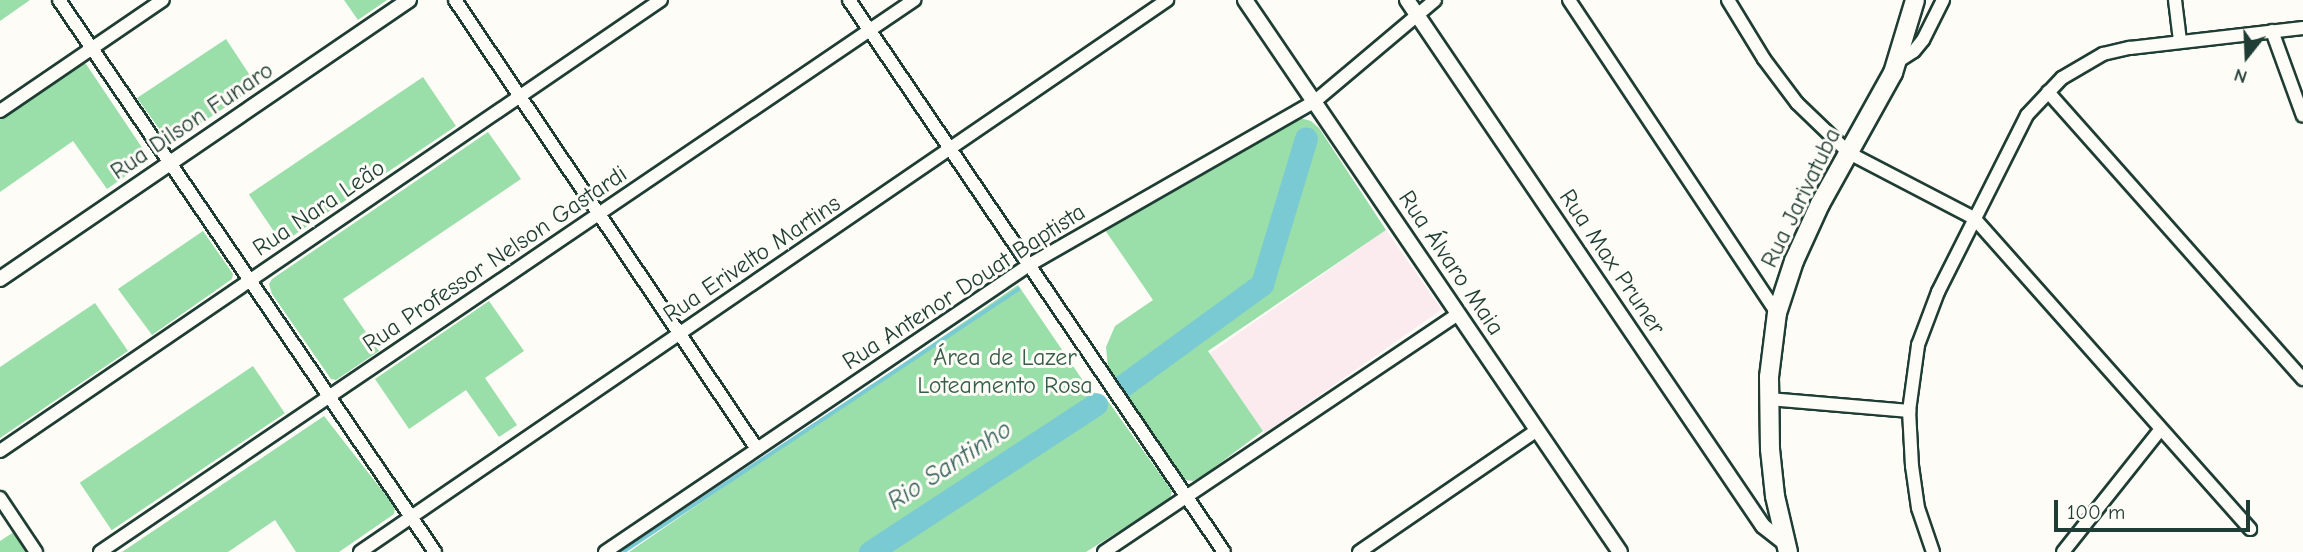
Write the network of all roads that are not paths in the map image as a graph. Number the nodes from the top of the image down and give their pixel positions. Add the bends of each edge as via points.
1 (59, 0) edge
2 (163, 0) edge
3 (409, 0) edge
4 (455, 0) edge
5 (661, 0) edge
6 (849, 0) edge
7 (914, 0) edge
8 (1167, 0) edge
9 (1245, 0) edge
10 (1407, 0) edge
11 (1435, 0) edge
12 (1569, 0) edge
13 (1728, 0) edge
14 (1915, 0) edge
15 (1943, 0) edge
16 (2175, 0) edge
17 (1417, 15) junction
18 (2303, 28) edge
19 (870, 30) junction
20 (2272, 31) junction
21 (2180, 41) junction
22 (92, 49) junction
23 (1897, 62) junction
24 (2048, 92) junction
25 (520, 96) junction
26 (1314, 102) junction
27 (0, 111) edge
28 (2303, 116) edge
29 (950, 149) junction
30 (1849, 153) junction
31 (170, 163) junction
32 (599, 214) junction
33 (1974, 218) junction
34 (1029, 265) junction
35 (0, 279) edge
36 (250, 281) junction
37 (1777, 313) junction
38 (1458, 314) junction
39 (680, 333) junction
40 (2296, 360) edge
41 (2303, 379) edge
42 (329, 397) junction
43 (1769, 399) junction
44 (1909, 411) junction
45 (2161, 429) junction
46 (1537, 430) junction
47 (757, 449) junction
48 (0, 451) edge
49 (1186, 497) junction
50 (0, 498) edge
51 (411, 517) junction
52 (2250, 529) dead end
53 (1787, 547) edge
54 (1616, 550) edge
55 (36, 552) edge
56 (100, 552) edge
57 (360, 552) edge
58 (435, 552) edge
59 (605, 552) edge
60 (1104, 552) edge
61 (1224, 552) edge
62 (1359, 552) edge
63 (1933, 552) edge
64 (2063, 552) edge

1 - 22 street
2 - 22 street
3 - 31 street, Rua Dilson Funaro
4 - 25 street
5 - 25 street, Rua Nara Leão
6 - 19 street
7 - 19 street, Rua Professor Nelson Gastardi
8 - 29 street, Rua Erivelto Martins
9 - 26 street, Rua Álvaro Maia
10 - 17 street, Rua Max Pruner
11 - 17 street, Rua Antenor Douat Baptista
12 - 37 street
13 - 30 street via 1780,82
14 - 23 main road, Rua Jarivatuba
15 - 23 street via 1923,40
16 - 21 street
17 - 26 street, Rua Antenor Douat Baptista
17 - 53 street, Rua Max Pruner via 1763,526
18 - 20 street
19 - 29 street
19 - 32 street, Rua Professor Nelson Gastardi
20 - 21 street
20 - 28 street
21 - 24 street via 2103,54 2078,67
22 - 27 street
22 - 31 street
23 - 30 main road, Rua Jarivatuba
24 - 33 street via 2015,134
24 - 40 street
25 - 32 street
25 - 36 street, Rua Nara Leão
26 - 34 street, Rua Antenor Douat Baptista
26 - 38 street, Rua Álvaro Maia
29 - 34 street
29 - 39 street, Rua Erivelto Martins
30 - 33 street
30 - 37 main road, Rua Jarivatuba via 1803,241
31 - 35 street, Rua Dilson Funaro
31 - 36 street
32 - 39 street
32 - 42 street, Rua Professor Nelson Gastardi
33 - 44 street via 1924,327 1913,367
33 - 45 street
34 - 47 street, Rua Antenor Douat Baptista
34 - 49 street
36 - 42 street
36 - 48 street, Rua Nara Leão
37 - 43 main road, Rua Jarivatuba
38 - 46 street, Rua Álvaro Maia
38 - 49 street
39 - 47 street
39 - 51 street, Rua Erivelto Martins
40 - 41 street
42 - 51 street
42 - 56 street, Rua Professor Nelson Gastardi
43 - 44 street
43 - 53 main road, Rua Jarivatuba via 1771,471
44 - 63 street via 1914,490
45 - 52 street
45 - 64 street
46 - 54 street, Rua Álvaro Maia
46 - 62 street
47 - 59 street, Rua Antenor Douat Baptista
49 - 60 street
49 - 61 street
50 - 55 street
51 - 57 street, Rua Erivelto Martins
51 - 58 street

